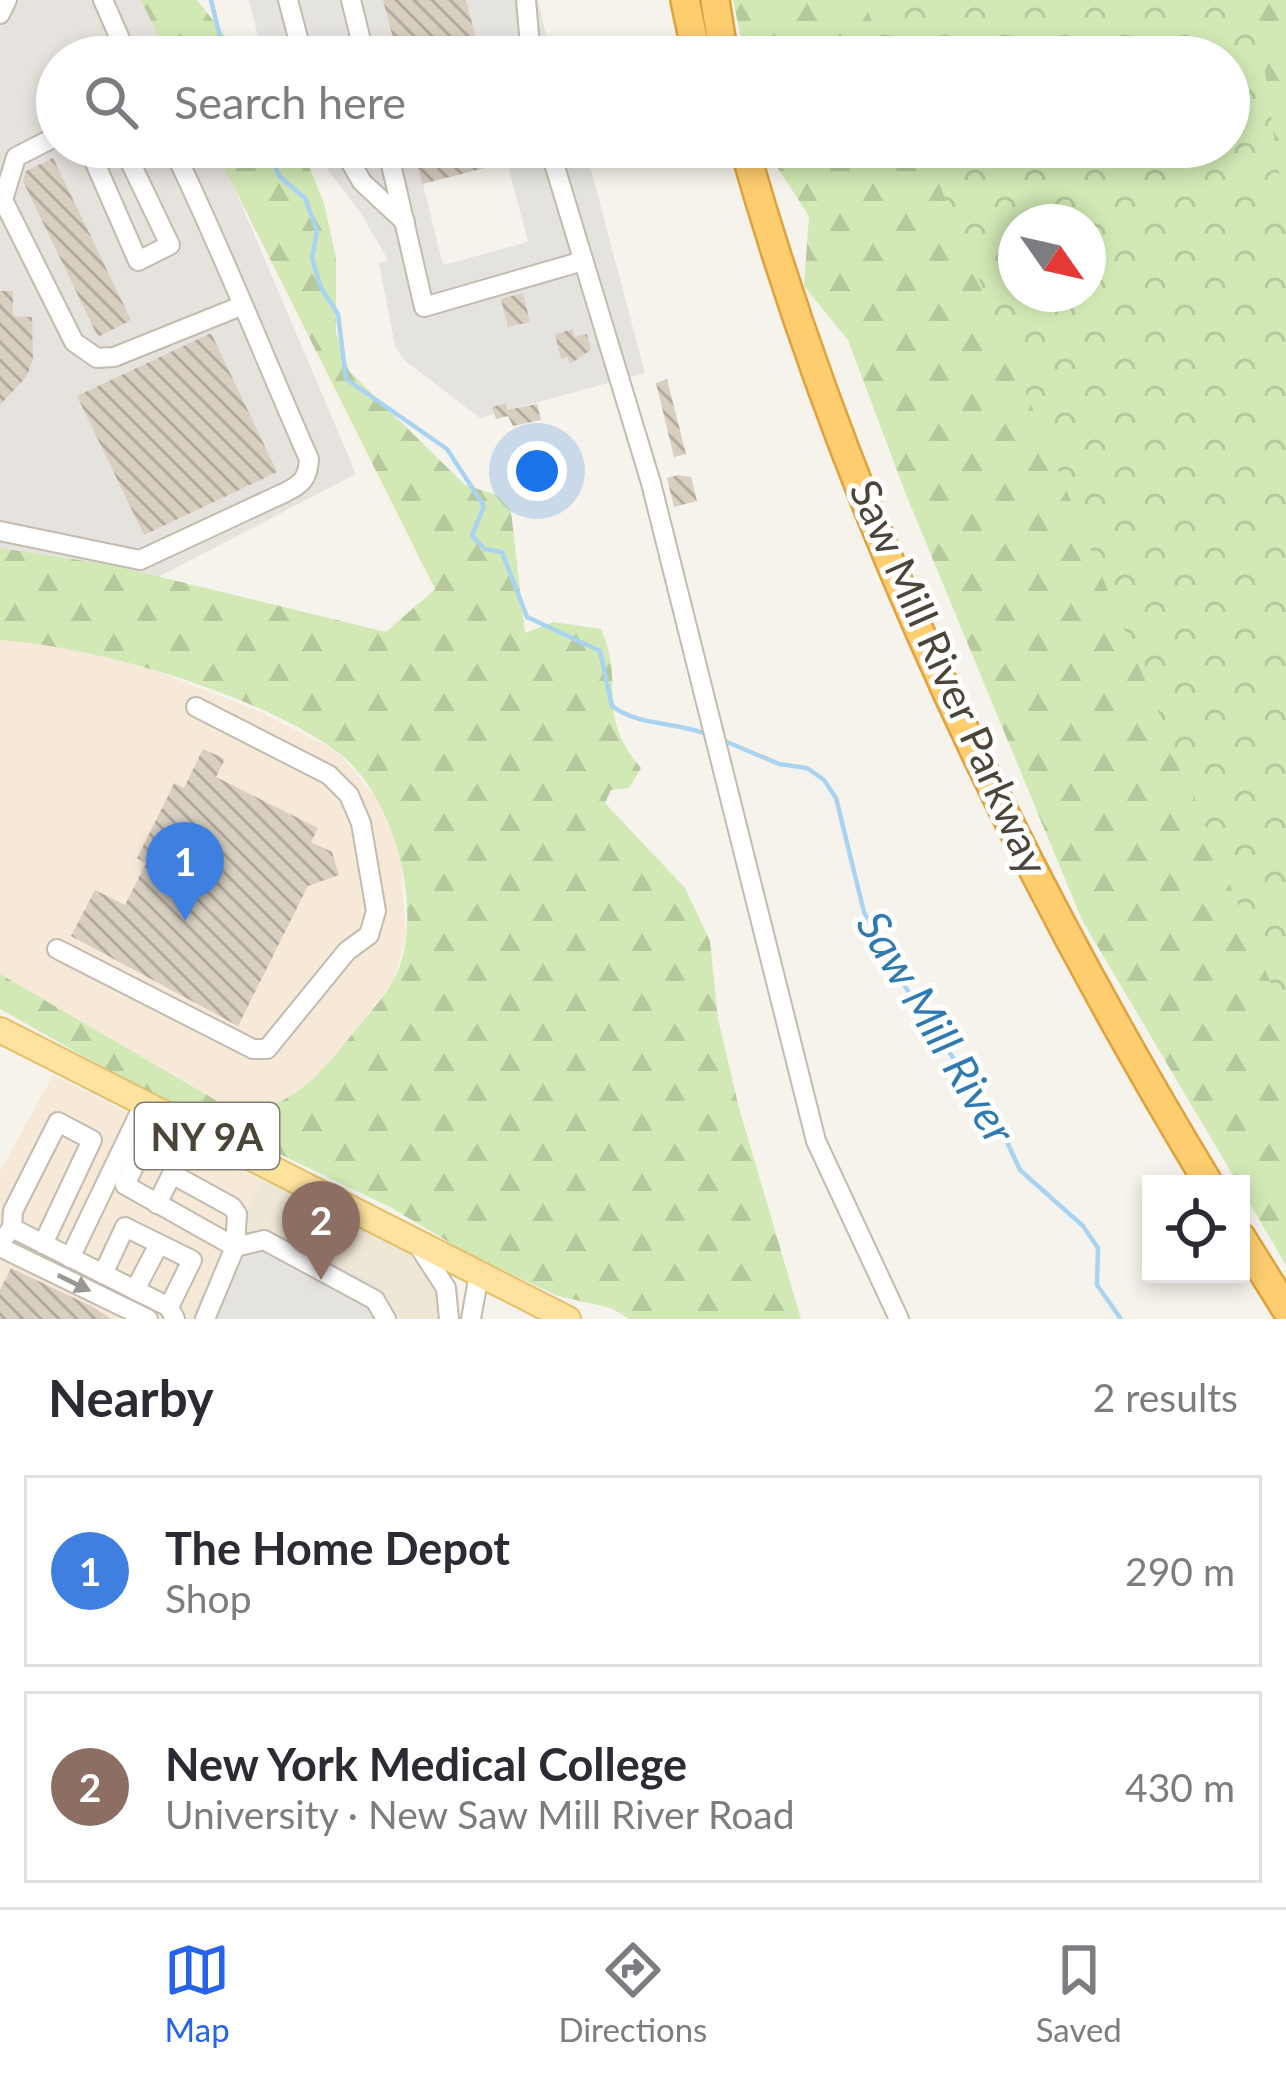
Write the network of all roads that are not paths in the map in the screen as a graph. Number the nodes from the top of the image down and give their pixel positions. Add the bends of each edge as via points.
1 (7, 0) edge
2 (103, 0) edge
3 (288, 0) edge
4 (351, 0) edge
5 (526, 0) edge
6 (685, 0) edge
7 (698, 0) edge
8 (715, 0) edge
9 (0, 14) edge
10 (119, 36) edge
11 (297, 36) edge
12 (360, 36) edge
13 (529, 36) edge
14 (693, 36) edge
15 (704, 36) edge
16 (721, 36) edge
17 (36, 147) edge
18 (97, 168) edge
19 (133, 168) edge
20 (182, 168) edge
21 (354, 168) edge
22 (392, 168) edge
23 (555, 168) edge
24 (738, 168) edge
25 (739, 168) edge
26 (405, 223) junction
27 (583, 261) junction
28 (241, 306) junction
29 (0, 531) edge
30 (196, 707) dead end
31 (57, 950) dead end
32 (0, 1030) edge
33 (152, 1108) junction
34 (1184, 1175) edge
35 (1204, 1175) edge
36 (127, 1187) junction
37 (104, 1188) junction
38 (157, 1204) junction
39 (4, 1240) edge
40 (416, 1242) junction
41 (43, 1244) junction
42 (159, 1244) junction
43 (235, 1246) junction
44 (1250, 1251) edge
45 (70, 1258) junction
46 (103, 1274) junction
47 (479, 1274) junction
48 (1250, 1283) edge
49 (135, 1290) junction
50 (1286, 1309) edge
51 (172, 1313) edge
52 (449, 1318) edge
53 (148, 1319) edge
54 (205, 1319) edge
55 (386, 1319) edge
56 (471, 1319) edge
57 (568, 1319) edge
58 (898, 1319) edge
59 (1273, 1319) edge

1 - 9 street
2 - 10 street
3 - 11 street
4 - 12 street
5 - 13 street
6 - 14 highway
7 - 15 highway
8 - 16 highway
17 - 28 street via 16,157 3,200 74,342 97,358 114,357
18 - 19 street via 138,261 170,245
20 - 28 street
21 - 26 street
22 - 26 street
23 - 27 street
24 - 34 highway, Saw Mill River Parkway via 803,376 926,677 1043,921
25 - 35 highway, Saw Mill River Parkway via 949,688 1074,945
26 - 27 street via 424,307
27 - 58 street via 651,482 816,1141
28 - 29 street via 309,459 302,484 140,560
30 - 31 street via 320,769 349,795 376,911 369,935 267,1049
32 - 33 main road, NY 9A
33 - 36 street
33 - 37 street
33 - 40 main road, NY 9A
36 - 37 street
36 - 38 street
37 - 45 street
38 - 43 street
38 - 43 street via 172,1174 232,1207
39 - 41 street
39 - 41 street via 58,1122 92,1140
39 -> 53 street
40 - 47 main road, NY 9A
40 - 52 street via 446,1288
41 - 45 street
42 - 46 street via 125,1227
42 - 49 street
42 - 51 street via 192,1260
43 - 54 street
43 - 55 street via 264,1240 375,1300
44 - 50 highway
45 - 46 street
46 - 49 street
47 - 52 street
47 - 56 street
47 - 57 main road, NY 9A
48 - 59 highway
49 - 51 street

